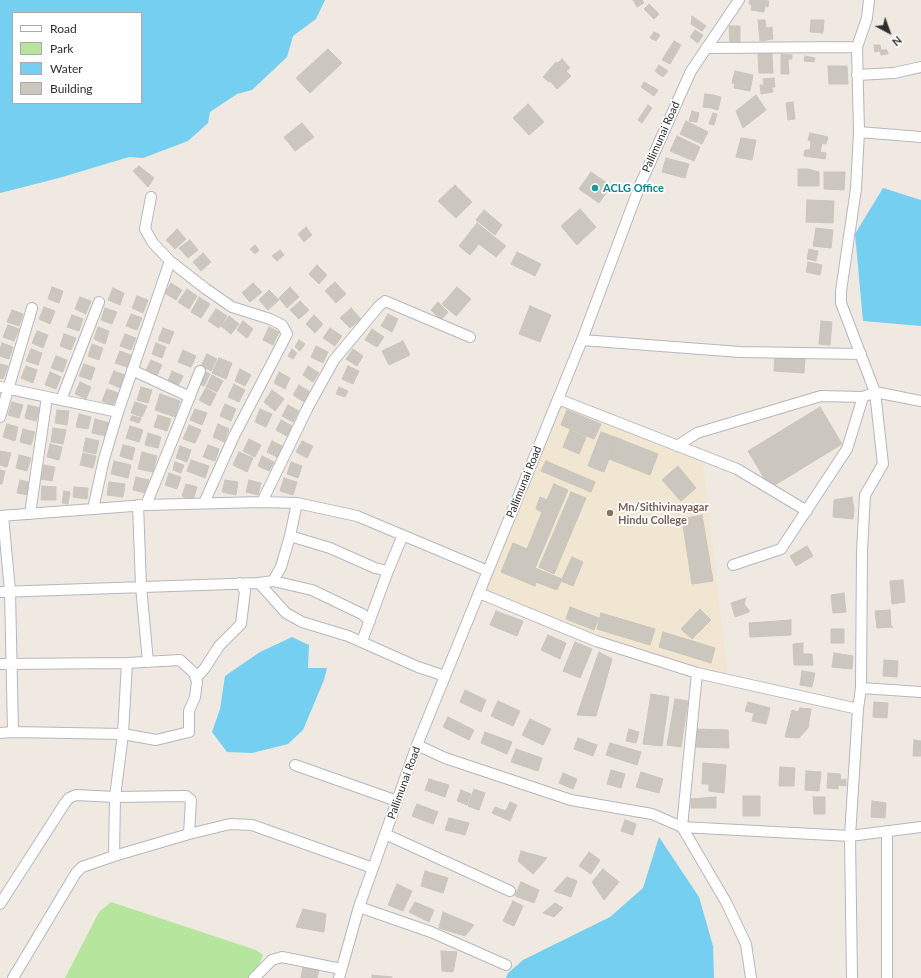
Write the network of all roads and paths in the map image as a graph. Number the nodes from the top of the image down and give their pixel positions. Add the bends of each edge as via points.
1 (739, 0) edge
2 (869, 0) edge
3 (857, 47) junction
4 (706, 48) junction
5 (921, 68) edge
6 (857, 75) junction
7 (859, 132) junction
8 (921, 137) edge
9 (151, 197) dead end
10 (170, 261) junction
11 (99, 302) dead end
12 (32, 308) dead end
13 (470, 337) dead end
14 (582, 340) junction
15 (861, 354) junction
16 (132, 370) junction
17 (200, 371) dead end
18 (4, 388) edge
19 (874, 392) junction
20 (48, 397) junction
21 (190, 397) junction
22 (863, 397) junction
23 (558, 399) junction
24 (61, 400) junction
25 (921, 401) edge
26 (118, 412) junction
27 (0, 417) edge
28 (677, 446) junction
29 (262, 502) junction
30 (204, 503) junction
31 (297, 503) junction
32 (142, 505) junction
33 (93, 509) junction
34 (807, 511) junction
35 (30, 514) junction
36 (2, 516) edge
37 (290, 536) junction
38 (403, 536) junction
39 (734, 565) dead end
40 (388, 571) junction
41 (488, 571) junction
42 (273, 581) junction
43 (259, 582) junction
44 (240, 583) junction
45 (141, 586) junction
46 (5, 591) edge
47 (479, 593) junction
48 (370, 621) junction
49 (362, 641) junction
50 (148, 662) junction
51 (12, 663) junction
52 (127, 663) junction
53 (0, 664) edge
54 (697, 673) junction
55 (445, 676) junction
56 (196, 680) junction
57 (861, 688) junction
58 (921, 692) edge
59 (858, 709) junction
60 (13, 732) junction
61 (0, 733) edge
62 (123, 734) junction
63 (417, 745) junction
64 (295, 765) dead end
65 (115, 797) junction
66 (397, 801) junction
67 (682, 827) junction
68 (921, 827) edge
69 (887, 831) junction
70 (189, 834) junction
71 (385, 834) junction
72 (850, 836) junction
73 (114, 856) junction
74 (373, 868) junction
75 (510, 891) dead end
76 (0, 904) edge
77 (359, 907) junction
78 (506, 965) dead end
79 (340, 974) edge
80 (12, 978) edge
81 (254, 978) edge
82 (751, 978) edge
83 (852, 978) edge
84 (887, 978) edge

1 - 4 street, Pallimunai Road
2 - 3 street via 867,18
3 - 4 street
3 - 6 street
4 - 14 street, Pallimunai Road via 691,71 640,185
5 - 6 street via 894,73
6 - 7 street
7 - 8 street
7 - 15 street via 856,189 841,304
9 - 10 street via 146,229 153,243
10 - 16 street
10 - 30 street via 232,307 282,325 286,334 234,436
11 - 24 street
12 - 18 street
13 - 29 street via 385,301 334,360
14 - 15 street via 740,352
14 - 23 street, Pallimunai Road
15 - 19 street
16 - 21 street
16 - 26 street
17 - 21 street
18 - 20 street
18 - 27 street
19 - 22 street
19 - 25 street
19 - 57 street via 883,464 864,495
20 - 24 street
20 - 35 street
21 - 32 street
22 - 28 street via 821,396 697,433
22 - 34 street via 847,449
23 - 28 street
23 - 41 street, Pallimunai Road
24 - 26 street
26 - 33 street
28 - 34 street via 737,469
29 - 30 street
29 - 31 street
30 - 32 street
31 - 37 street
31 - 38 street via 357,516
32 - 33 street
32 - 45 street
33 - 35 street
34 - 39 street via 781,549
35 - 36 street
36 - 46 street
37 - 40 street via 330,548 375,568
37 - 42 street via 281,567
38 - 40 street
38 - 41 street
40 - 48 street
41 - 47 street, Pallimunai Road
42 - 43 street
42 - 48 street via 312,590 362,614
43 - 44 street
43 - 49 street via 286,613 302,622
44 - 45 street
44 - 56 street via 245,590 241,624 219,646
45 - 46 street
45 - 50 street
46 - 51 street
47 - 54 street via 596,641
47 - 55 street, Pallimunai Road
48 - 49 street
49 - 55 street via 418,667
50 - 52 street
50 - 56 street via 180,660 194,673
51 - 52 street
51 - 53 street
51 - 60 street
52 - 62 street
54 - 59 street
54 - 67 street
55 - 63 street, Pallimunai Road
56 - 62 street via 189,727 156,740
57 - 58 street
57 - 59 street
59 - 72 street
60 - 61 street
60 - 62 street
62 - 65 street
63 - 66 street, Pallimunai Road
63 - 67 street via 445,758 571,800 652,814
64 - 66 street
65 - 70 street via 186,796 191,800
65 - 73 street
65 - 76 street via 69,798
66 - 71 street, Pallimunai Road
67 - 72 street
67 - 82 street via 726,902 746,944
68 - 69 street
69 - 72 street
69 - 84 street
70 - 73 street
70 - 74 street via 230,824 252,825
71 - 74 street, Pallimunai Road
71 - 75 street
72 - 83 street
73 - 80 street via 82,867 76,873
74 - 77 street, Pallimunai Road
77 - 78 street via 430,932
77 - 79 street, Pallimunai Road
79 - 81 street via 282,957 272,960

